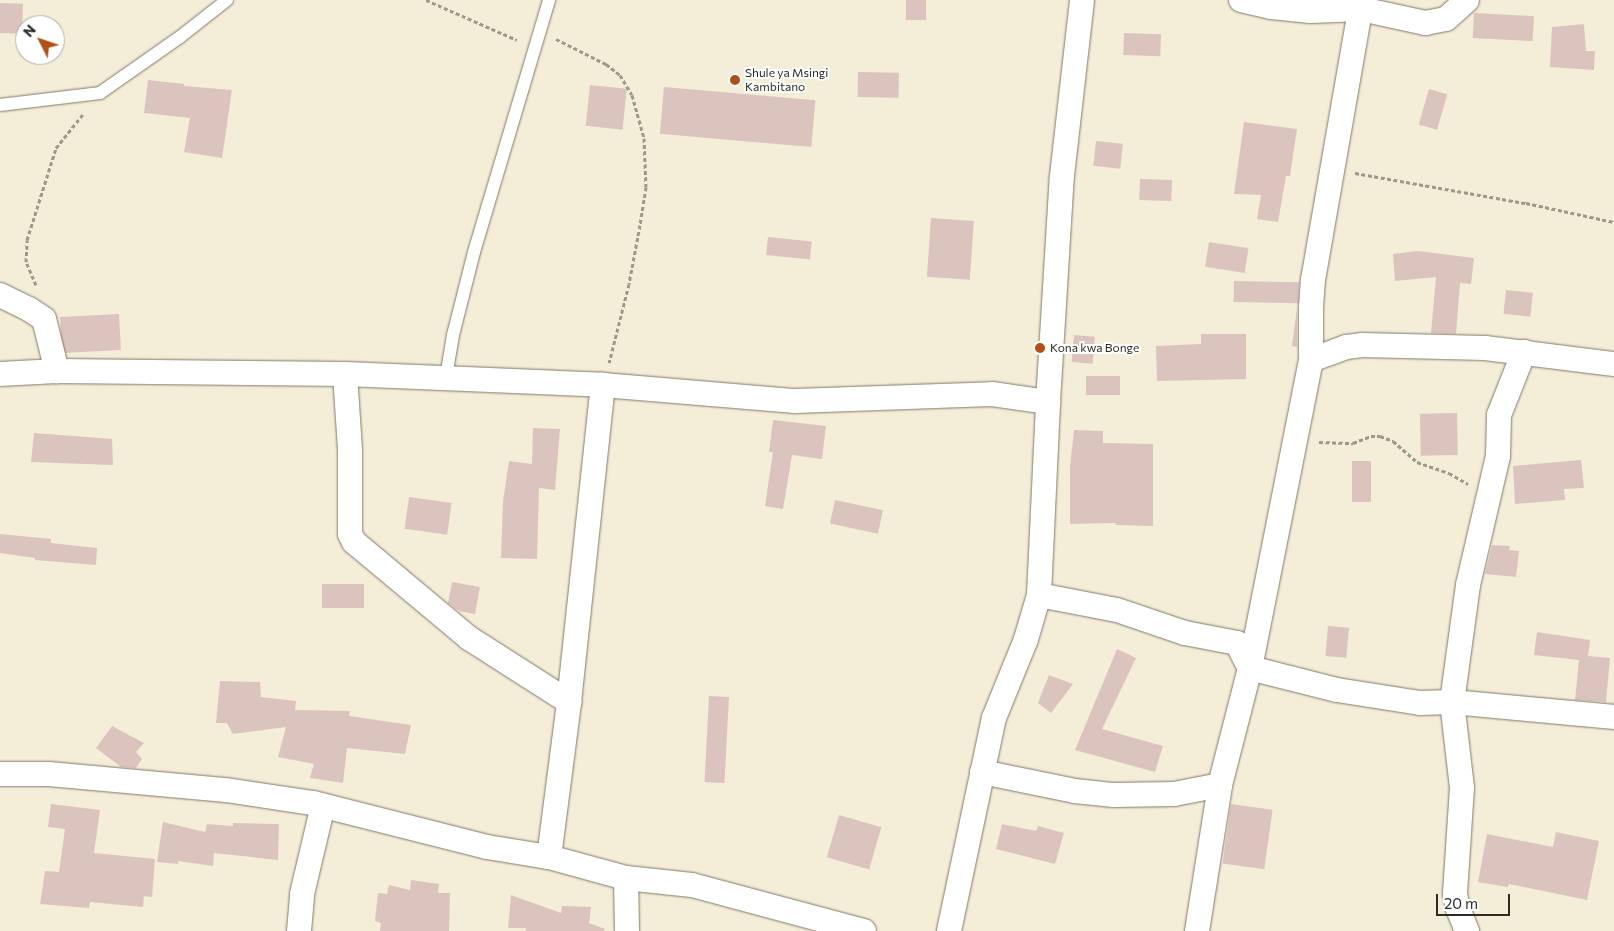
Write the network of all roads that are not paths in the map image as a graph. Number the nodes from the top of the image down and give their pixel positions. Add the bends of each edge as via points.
1 (226, 0) edge
2 (549, 0) edge
3 (1082, 0) edge
4 (1241, 0) edge
5 (1467, 0) edge
6 (1361, 4) edge
7 (0, 105) edge
8 (0, 295) edge
9 (1524, 352) junction
10 (1311, 360) junction
11 (1614, 364) edge
12 (56, 371) junction
13 (0, 374) edge
14 (345, 374) junction
15 (446, 377) junction
16 (604, 386) junction
17 (1048, 402) junction
18 (1039, 595) junction
19 (1250, 668) junction
20 (569, 702) junction
21 (1452, 702) junction
22 (1614, 717) edge
23 (982, 772) junction
24 (0, 774) edge
25 (1220, 785) junction
26 (323, 805) junction
27 (549, 857) junction
28 (626, 878) junction
29 (299, 931) edge
30 (626, 931) edge
31 (864, 931) edge
32 (948, 931) edge
33 (1197, 931) edge
34 (1467, 931) edge

1 - 7 lane via 100,93
2 - 15 lane via 474,252
3 - 17 street via 1062,176
4 - 6 street via 1311,11
5 - 6 street via 1451,16 1438,22 1404,20
6 - 10 street via 1313,280
8 - 12 street via 44,320
9 - 10 street via 1362,345 1346,347
9 - 11 street
9 - 21 street via 1499,415 1498,456 1468,585
10 - 19 street
12 - 13 street
12 - 14 street
14 - 15 street
14 - 20 street via 350,450 350,534 354,542 469,638
15 - 16 street
16 - 17 street via 794,401 992,394
16 - 20 street
17 - 18 street
18 - 19 street via 1117,610 1185,633 1237,644
18 - 23 street via 1026,639 994,718
19 - 21 street via 1337,690 1420,703
19 - 25 street
20 - 27 street
21 - 22 street
21 - 34 street via 1462,788 1455,893
23 - 25 street via 1093,794 1174,794
23 - 32 street
24 - 26 street via 49,774 226,790
25 - 33 street
26 - 27 street via 487,847
26 - 29 street via 303,885
27 - 28 street
28 - 30 street
28 - 31 street via 692,885

